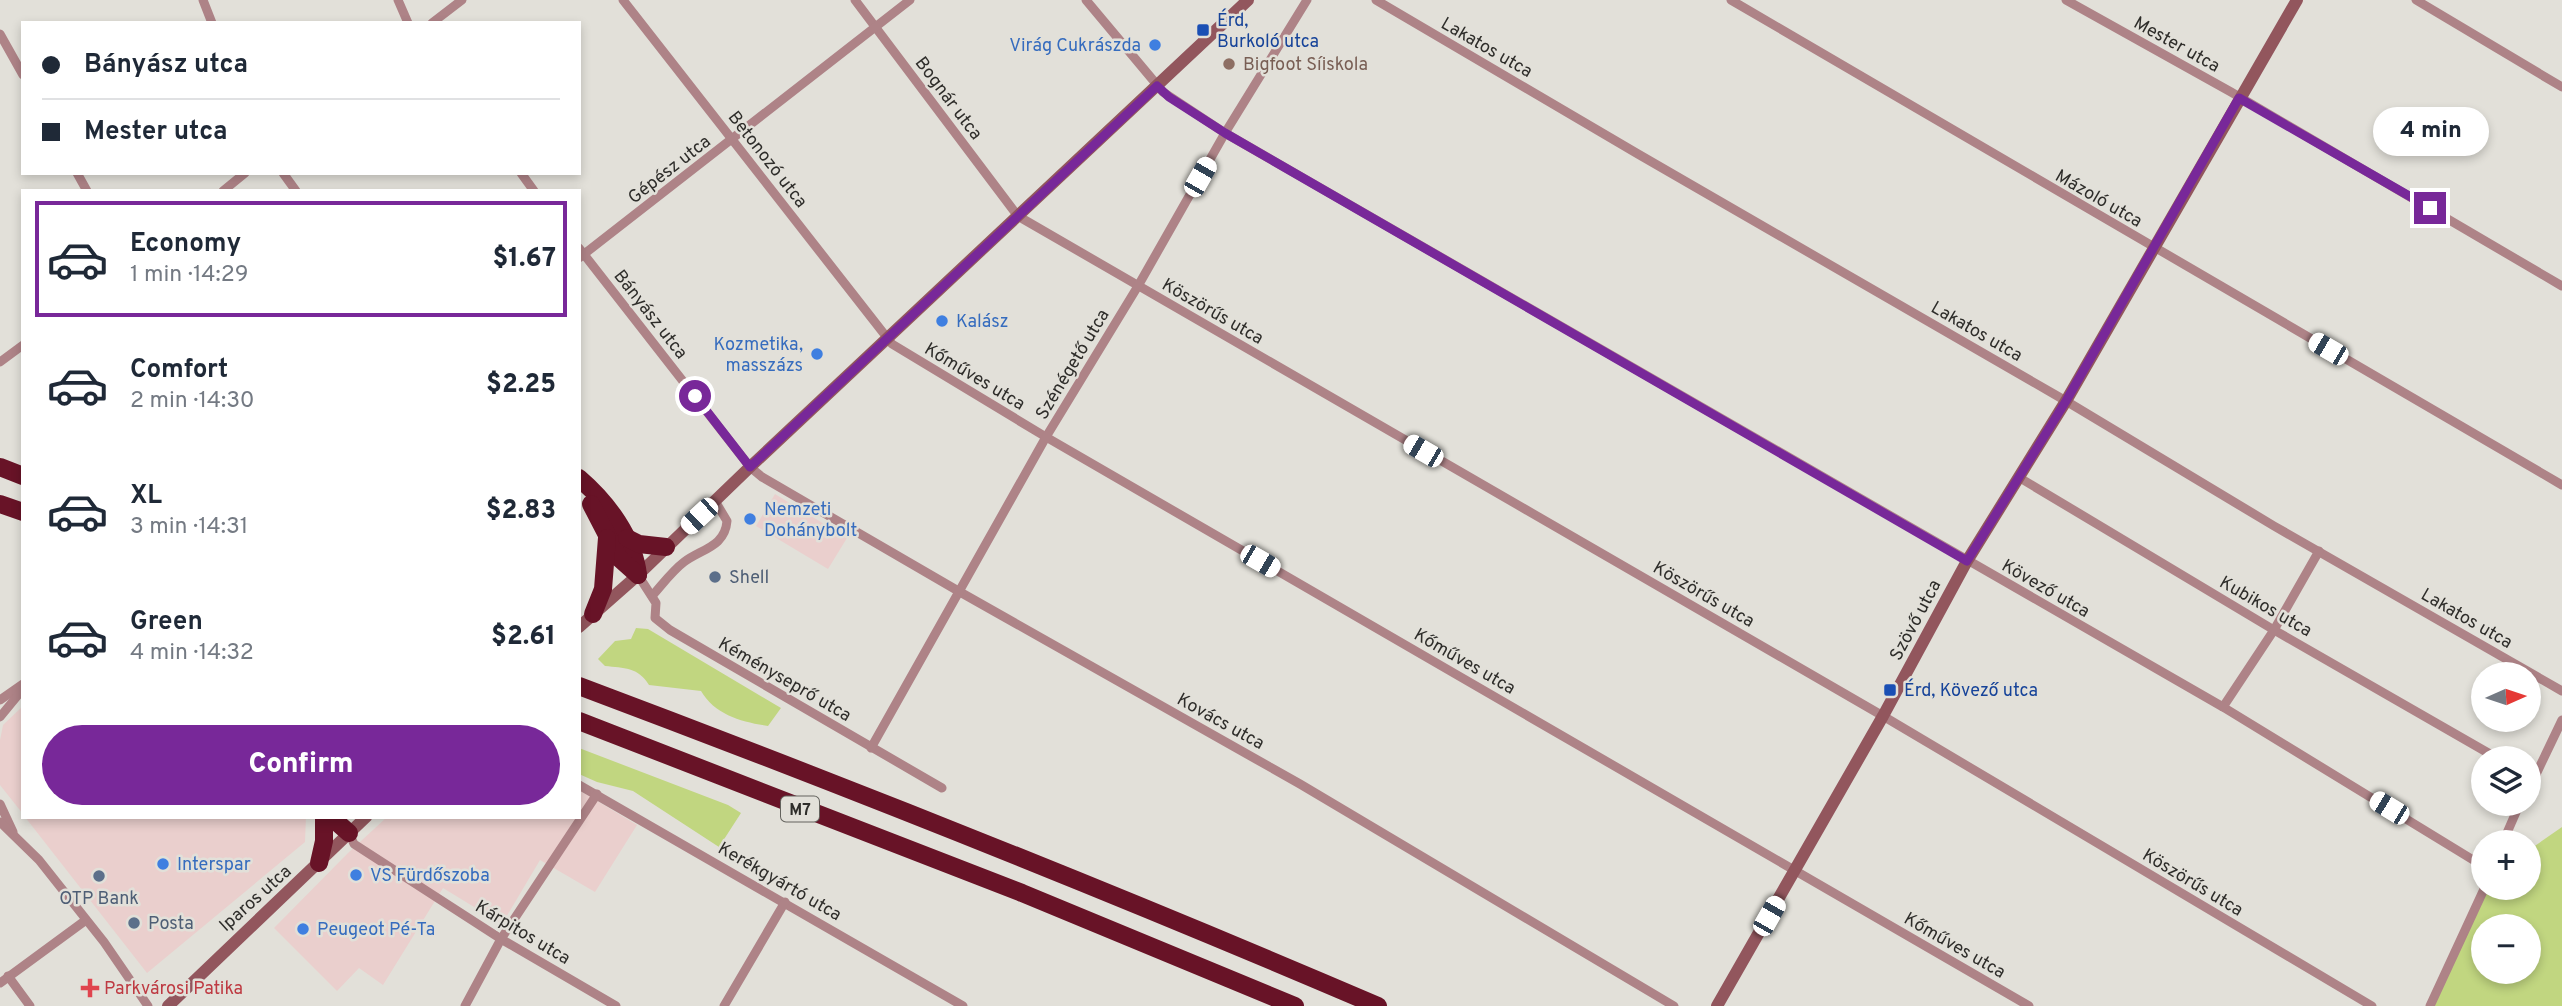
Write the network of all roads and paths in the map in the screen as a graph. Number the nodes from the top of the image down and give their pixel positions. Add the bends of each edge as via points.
1 (203, 0) edge
2 (398, 0) edge
3 (462, 0) edge
4 (623, 0) edge
5 (855, 0) edge
6 (910, 0) edge
7 (1086, 0) edge
8 (1248, 0) edge
9 (1307, 0) edge
10 (1376, 0) edge
11 (1731, 0) edge
12 (2066, 0) edge
13 (2297, 0) edge
14 (2416, 0) edge
15 (211, 21) edge
16 (407, 21) edge
17 (435, 21) edge
18 (876, 27) junction
19 (0, 34) edge
20 (21, 71) edge
21 (1157, 86) junction
22 (2562, 87) edge
23 (2239, 98) junction
24 (1225, 133) junction
25 (733, 139) junction
26 (243, 175) edge
27 (225, 189) edge
28 (1017, 215) junction
29 (2154, 248) junction
30 (581, 254) edge
31 (1138, 286) junction
32 (2562, 286) edge
33 (888, 338) junction
34 (21, 346) edge
35 (0, 362) edge
36 (2066, 401) junction
37 (1046, 437) junction
38 (0, 467) edge
39 (750, 467) junction
40 (21, 474) edge
41 (2020, 478) junction
42 (581, 480) edge
43 (2562, 485) edge
44 (581, 494) edge
45 (715, 500) junction
46 (0, 503) edge
47 (21, 511) edge
48 (607, 534) junction
49 (627, 538) junction
50 (666, 547) junction
51 (2319, 551) junction
52 (1967, 561) junction
53 (638, 575) junction
54 (960, 592) junction
55 (652, 596) junction
56 (593, 614) junction
57 (581, 625) edge
58 (2274, 630) junction
59 (581, 686) edge
60 (21, 687) edge
61 (21, 689) edge
62 (2562, 691) edge
63 (0, 700) edge
64 (2223, 707) junction
65 (1883, 716) junction
66 (0, 717) edge
67 (2562, 720) edge
68 (581, 722) edge
69 (2476, 746) edge
70 (871, 748) junction
71 (2541, 761) edge
72 (581, 786) edge
73 (942, 788) dead end
74 (597, 793) junction
75 (0, 804) edge
76 (581, 817) edge
77 (324, 819) edge
78 (580, 819) edge
79 (0, 821) edge
80 (347, 825) edge
81 (17, 839) junction
82 (2471, 859) edge
83 (319, 863) junction
84 (1795, 870) junction
85 (2479, 900) edge
86 (785, 902) junction
87 (86, 920) junction
88 (501, 939) junction
89 (8, 976) junction
90 (0, 983) edge
91 (30, 1006) edge
92 (148, 1006) edge
93 (168, 1006) edge
94 (465, 1006) edge
95 (616, 1006) edge
96 (724, 1006) edge
97 (963, 1006) edge
98 (1295, 1006) edge
99 (1378, 1006) edge
100 (1674, 1006) edge
101 (1717, 1006) edge
102 (2028, 1006) edge
103 (2372, 1006) edge
104 (2430, 1006) edge

1 - 15 street
2 - 16 street
3 - 17 street
4 - 25 street, Betonozó utca
5 - 18 street, Bognár utca
6 - 18 street, Gépész utca
7 - 21 street, Kövező utca
8 - 21 street
9 - 24 street, Szénégető utca
10 - 36 street, Lakatos utca
11 - 29 street, Mázoló utca
12 - 23 street, Mester utca
13 - 23 street, Szövő utca
14 - 22 street
18 - 25 street, Gépész utca
18 - 28 street, Bognár utca
19 - 20 street
21 - 24 street, Kövező utca
21 - 28 street
23 - 29 street, Szövő utca
23 - 32 street, Mester utca
24 - 31 street, Szénégető utca
24 - 52 street, Kövező utca
25 - 30 street, Gépész utca
25 - 33 street, Betonozó utca
26 - 27 street
28 - 31 street, Köszörűs utca
28 - 33 street
29 - 36 street, Szövő utca
29 - 43 street, Mázoló utca
30 - 39 street, Bányász utca
31 - 37 street, Szénégető utca
31 - 65 street, Köszörűs utca
33 - 37 street, Kőműves utca
33 - 39 street
34 - 35 street
36 - 41 street, Szövő utca
36 - 51 street, Lakatos utca
37 - 54 street, Szénégető utca
37 - 84 street, Kőműves utca
38 - 40 highway
39 - 45 street
39 - 54 street, Kovács utca
41 - 52 street, Szövő utca
41 - 58 street, Kubikos utca
42 - 49 highway
44 - 48 highway
45 - 50 street
45 - 55 street via 727,521 724,535 715,546 683,562
46 - 47 highway
48 - 53 highway via 619,558
48 - 56 highway via 605,578
49 - 50 highway
49 - 53 highway
50 - 53 street
51 - 58 street
51 - 62 street, Lakatos utca
52 - 64 street, Kövező utca
52 - 65 street, Szövő utca
53 - 55 street, Kéményseprő utca
53 - 56 street
54 - 70 street, Szénégető utca
54 - 100 street, Kovács utca via 1300,784
55 - 70 street, Kéményseprő utca via 655,618 670,629
56 - 57 street
58 - 64 street
58 - 69 street, Kubikos utca
59 - 99 highway, M7 via 948,828
60 - 63 street
61 - 66 street
64 - 82 street, Kövező utca
65 - 84 street, Szövő utca
65 - 103 street, Köszörűs utca
67 - 71 street
68 - 98 highway, M7 via 1022,893
70 - 73 street, Kéményseprő utca
72 - 74 street, Kerékgyártó utca
74 - 76 street
74 - 86 street, Kerékgyártó utca
75 - 81 street
77 - 83 highway
78 - 88 street
79 - 81 street
80 - 83 street, Iparos utca
80 - 88 street, Kárpitos utca via 354,844
81 - 87 street
83 - 93 street, Iparos utca
84 - 101 street, Szövő utca
84 - 102 street, Kőműves utca
85 - 104 street
86 - 96 street
86 - 97 street, Kerékgyártó utca
87 - 89 street
87 - 92 street
88 - 94 street
88 - 95 street, Kárpitos utca
89 - 90 street
89 - 91 street

